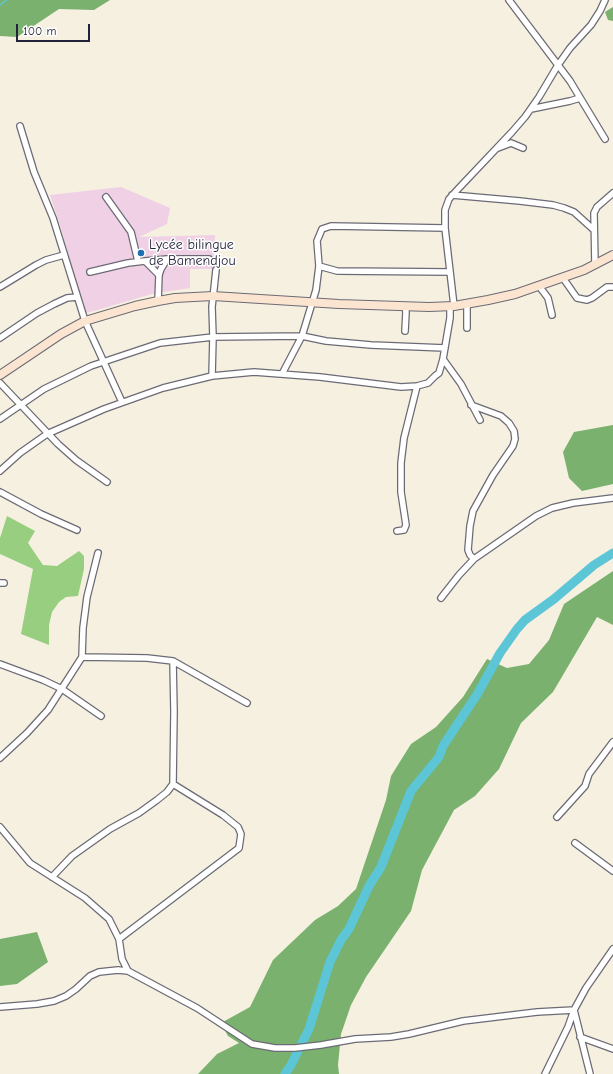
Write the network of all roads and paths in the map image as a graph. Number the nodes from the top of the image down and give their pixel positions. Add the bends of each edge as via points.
1 (508, 0) edge
2 (605, 0) edge
3 (558, 65) junction
4 (580, 98) junction
5 (531, 110) junction
6 (20, 126) dead end
7 (604, 139) dead end
8 (523, 148) dead end
9 (496, 149) junction
10 (613, 193) edge
11 (452, 195) junction
12 (106, 197) dead end
13 (446, 228) junction
14 (594, 230) junction
15 (64, 255) junction
16 (613, 255) edge
17 (209, 259) dead end
18 (167, 260) junction
19 (138, 261) junction
20 (145, 261) junction
21 (595, 265) junction
22 (319, 266) junction
23 (216, 270) dead end
24 (90, 272) dead end
25 (450, 272) junction
26 (159, 275) junction
27 (563, 278) junction
28 (539, 286) junction
29 (0, 287) edge
30 (613, 287) edge
31 (213, 296) junction
32 (77, 297) junction
33 (158, 301) junction
34 (312, 302) junction
35 (467, 304) junction
36 (405, 306) junction
37 (452, 306) junction
38 (552, 315) dead end
39 (85, 321) junction
40 (467, 328) dead end
41 (405, 331) dead end
42 (302, 336) junction
43 (213, 337) junction
44 (0, 338) edge
45 (445, 348) junction
46 (443, 359) junction
47 (104, 362) junction
48 (282, 374) junction
49 (0, 375) edge
50 (212, 376) junction
51 (0, 383) edge
52 (417, 386) junction
53 (122, 402) junction
54 (20, 405) junction
55 (471, 405) junction
56 (0, 419) edge
57 (480, 420) dead end
58 (47, 434) junction
59 (0, 471) edge
60 (107, 482) dead end
61 (0, 492) edge
62 (613, 498) edge
63 (77, 530) dead end
64 (397, 531) dead end
65 (98, 553) dead end
66 (474, 559) junction
67 (441, 598) dead end
68 (82, 657) junction
69 (173, 661) junction
70 (0, 664) edge
71 (62, 689) junction
72 (247, 704) dead end
73 (101, 716) dead end
74 (613, 742) edge
75 (0, 758) edge
76 (173, 784) junction
77 (557, 817) dead end
78 (0, 827) edge
79 (575, 843) dead end
80 (613, 871) edge
81 (52, 877) junction
82 (119, 939) junction
83 (613, 949) edge
84 (128, 971) junction
85 (0, 1007) edge
86 (574, 1010) junction
87 (580, 1037) junction
88 (613, 1049) edge
89 (545, 1074) edge
90 (590, 1074) edge

1 - 3 street
2 - 3 street via 591,25
3 - 4 street
3 - 5 street
4 - 5 street
4 - 7 street
5 - 9 street
6 - 15 street
8 - 9 street via 511,144
9 - 11 street
10 - 14 street via 595,210
11 - 13 street via 445,210
11 - 14 street via 553,205 574,212
12 - 19 street via 131,232
13 - 22 street via 326,227 318,241
13 - 25 street
14 - 21 street
15 - 29 street via 41,263
15 - 32 street
16 - 21 main road
17 - 18 street
18 - 20 street
18 - 26 street
19 - 20 street
19 - 24 street
20 - 26 street
21 - 27 main road
22 - 25 street via 337,271
22 - 34 street
23 - 31 street
25 - 37 street
26 - 33 street
27 - 28 main road
27 - 30 street via 577,298 587,300 607,287
28 - 35 main road
28 - 38 street via 548,298
31 - 33 main road
31 - 34 main road
31 - 43 street
32 - 39 street
32 - 44 street via 54,304
33 - 39 main road
34 - 36 main road
34 - 42 street
35 - 37 main road
35 - 40 street
36 - 37 main road
36 - 41 street
37 - 45 street
39 - 47 street
39 - 49 main road
42 - 43 street
42 - 45 street via 371,345
42 - 48 street
43 - 47 street via 160,343
43 - 50 street
45 - 46 street
46 - 52 street via 439,372 428,383
46 - 55 street via 461,384
47 - 53 street
47 - 54 street via 44,389
48 - 50 street via 254,372
48 - 52 street
50 - 53 street via 163,388
51 - 54 street
52 - 64 street via 404,438 401,463 401,492 406,525 404,530
53 - 58 street
54 - 56 street
54 - 58 street
55 - 57 street
55 - 66 street via 501,416 514,431 515,439 473,511 468,550
58 - 59 street
58 - 60 street via 76,460
61 - 63 street via 40,514
62 - 66 street via 552,508 536,516
65 - 68 street via 87,597
66 - 67 street
68 - 69 street
68 - 71 street
69 - 72 street
69 - 76 street
70 - 71 street
71 - 73 street
71 - 75 street via 48,710
74 - 77 street via 584,786
76 - 81 street via 167,792 139,813 110,829 72,856
76 - 82 street via 238,827 241,834 239,848
78 - 81 street via 30,863
79 - 80 street
81 - 82 street via 85,898 109,920
82 - 84 street via 122,959
83 - 86 street
84 - 85 street via 99,972 90,976 66,996 54,1001
84 - 86 street via 196,1008 252,1044 275,1048 391,1037 463,1021
86 - 87 street
86 - 89 street
87 - 88 street
87 - 90 street

